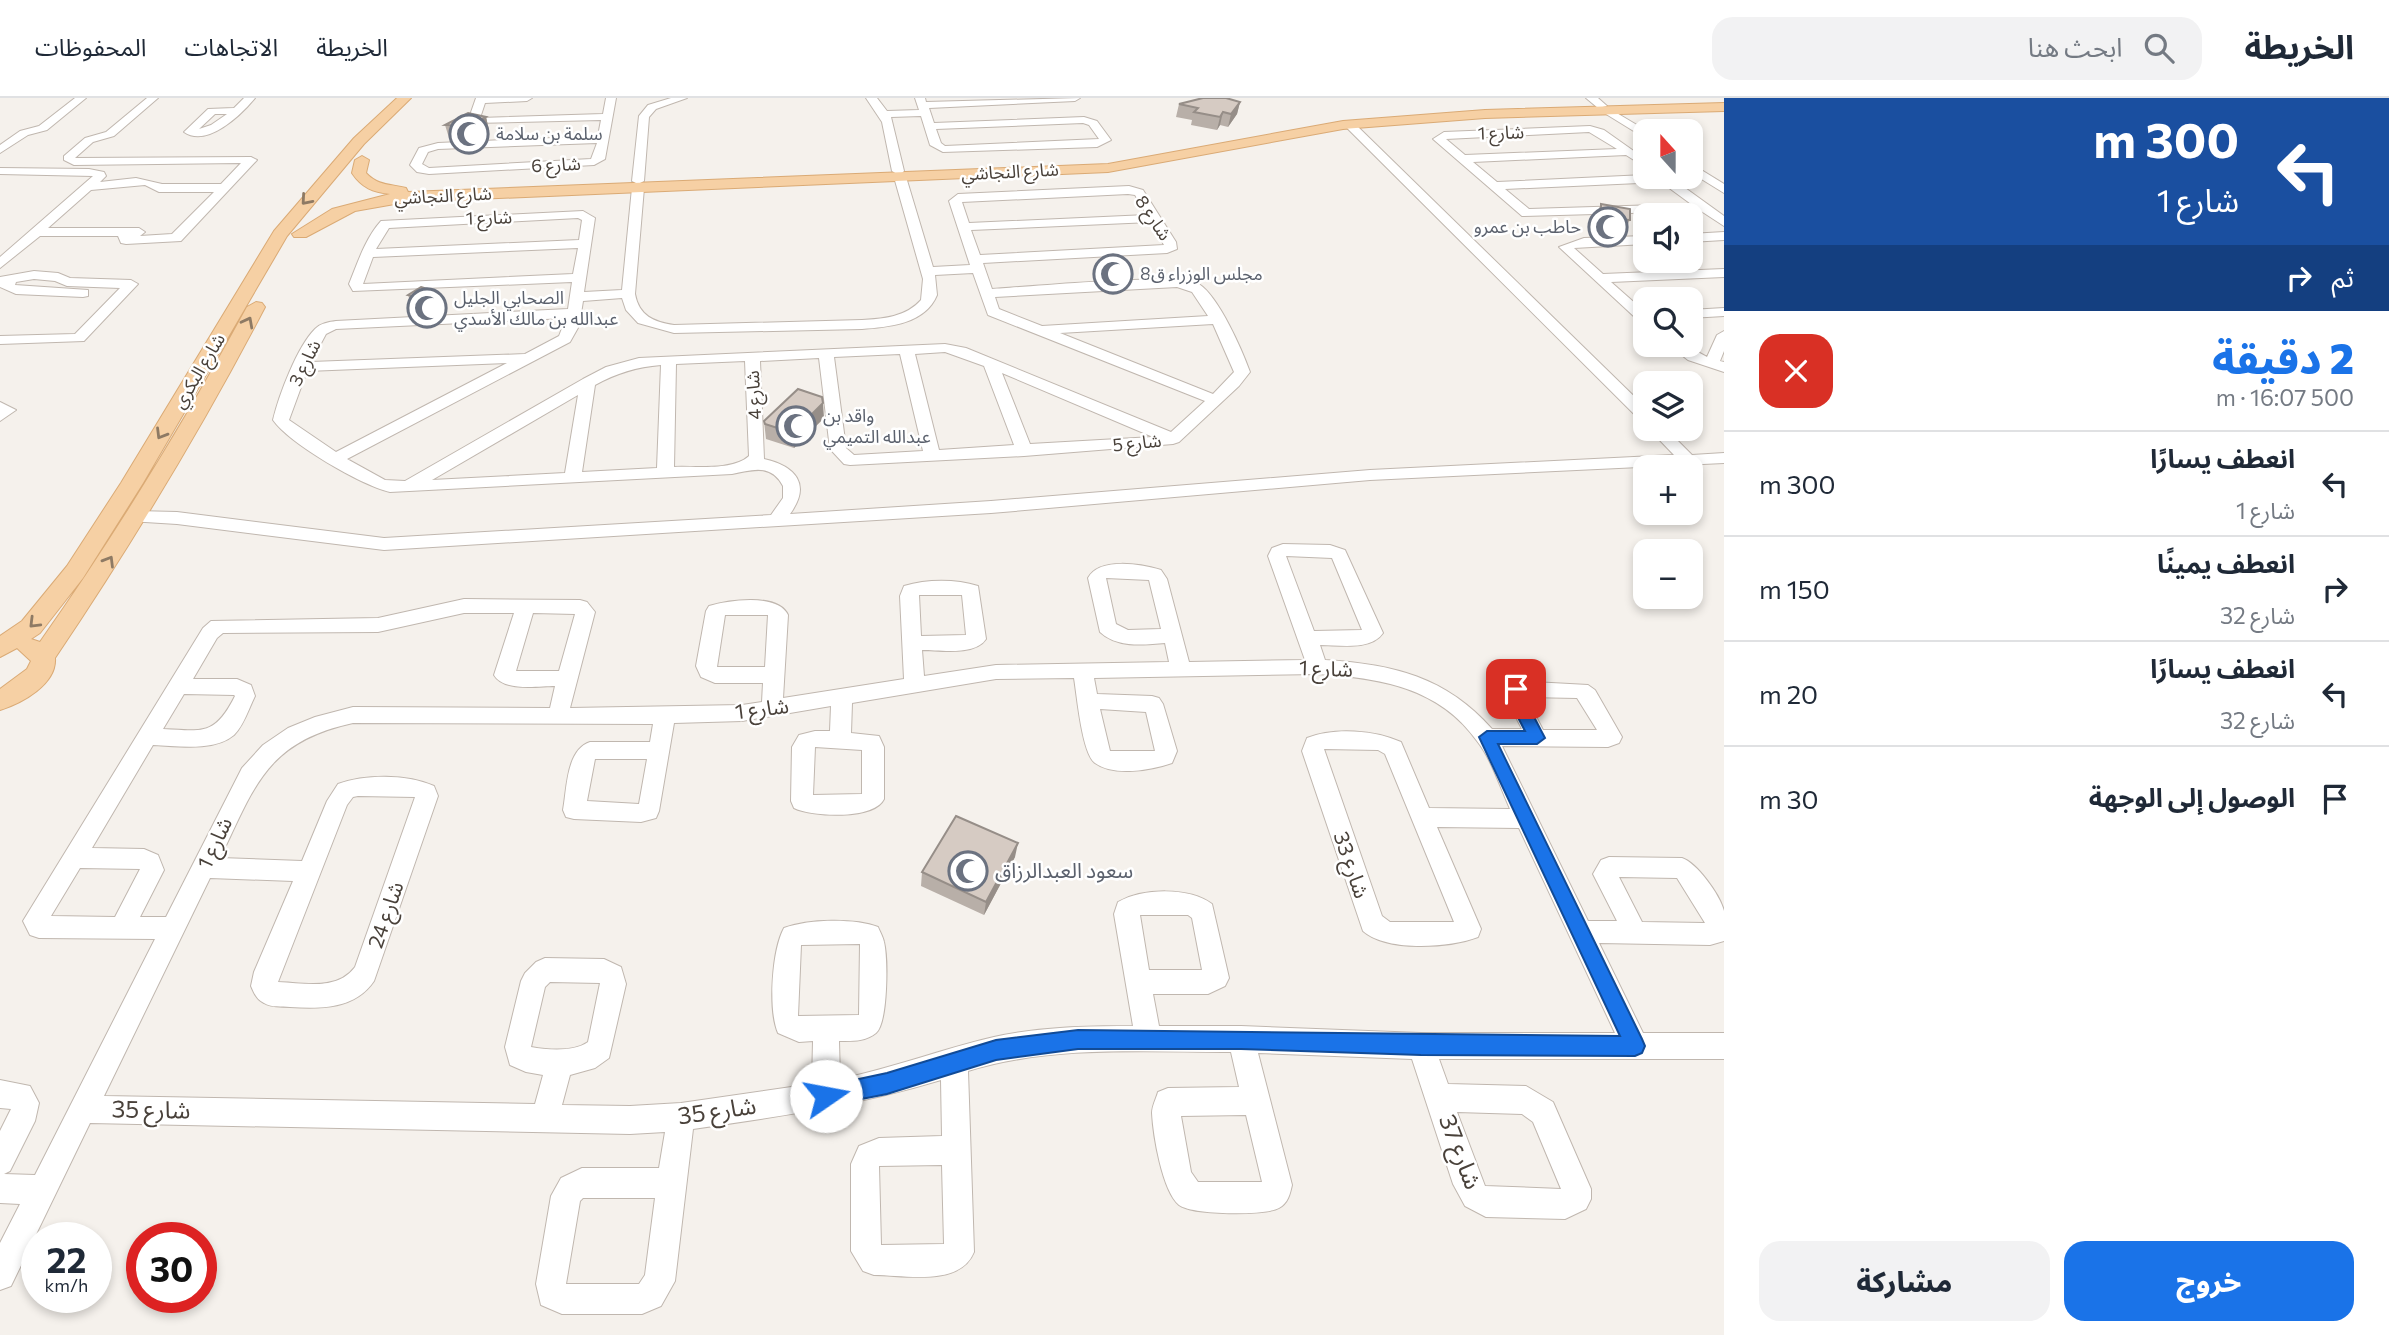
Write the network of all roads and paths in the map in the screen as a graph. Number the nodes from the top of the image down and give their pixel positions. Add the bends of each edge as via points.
1 (81, 98) edge
2 (166, 98) edge
3 (236, 98) edge
4 (250, 98) edge
5 (405, 98) edge
6 (421, 98) edge
7 (527, 98) edge
8 (611, 98) edge
9 (682, 98) edge
10 (871, 98) edge
11 (1075, 98) edge
12 (480, 99) edge
13 (151, 100) edge
14 (1724, 100) edge
15 (1601, 105) edge
16 (59, 107) edge
17 (1724, 107) edge
18 (224, 110) junction
19 (236, 111) junction
20 (925, 112) edge
21 (1496, 113) junction
22 (885, 117) junction
23 (28, 120) dead end
24 (1350, 125) junction
25 (620, 127) junction
26 (1633, 127) edge
27 (198, 132) junction
28 (24, 133) junction
29 (110, 134) junction
30 (0, 150) edge
31 (1628, 152) junction
32 (1633, 156) edge
33 (1462, 159) junction
34 (89, 160) junction
35 (169, 160) junction
36 (362, 160) junction
37 (75, 162) junction
38 (1034, 168) junction
39 (0, 171) edge
40 (62, 172) junction
41 (899, 174) junction
42 (1703, 175) edge
43 (1633, 179) edge
44 (638, 184) junction
45 (1492, 186) junction
46 (89, 187) junction
47 (1680, 189) edge
48 (1724, 189) edge
49 (506, 190) junction
50 (221, 191) junction
51 (1719, 217) edge
52 (1155, 218) junction
53 (964, 227) junction
54 (37, 232) junction
55 (300, 234) junction
56 (1724, 236) edge
57 (1703, 237) edge
58 (1633, 241) edge
59 (585, 244) junction
60 (369, 253) junction
61 (0, 264) edge
62 (978, 268) junction
63 (1724, 273) edge
64 (929, 275) junction
65 (1598, 278) junction
66 (5, 281) edge
67 (67, 282) junction
68 (578, 287) junction
69 (628, 289) junction
70 (55, 292) junction
71 (124, 293) junction
72 (986, 293) junction
73 (1633, 308) edge
74 (1724, 312) edge
75 (574, 313) junction
76 (1703, 313) edge
77 (229, 320) junction
78 (1217, 320) junction
79 (804, 325) junction
80 (764, 327) junction
81 (1037, 330) junction
82 (1724, 335) edge
83 (0, 340) edge
84 (906, 349) junction
85 (826, 353) junction
86 (797, 354) junction
87 (780, 355) junction
88 (752, 356) junction
89 (1695, 357) edge
90 (530, 358) junction
91 (669, 360) junction
92 (991, 364) junction
93 (1717, 365) edge
94 (302, 367) junction
95 (224, 369) junction
96 (587, 382) junction
97 (1215, 400) junction
98 (1633, 404) edge
99 (0, 407) edge
100 (0, 416) edge
101 (1173, 439) junction
102 (1669, 441) edge
103 (1024, 451) junction
104 (933, 455) junction
105 (1683, 455) edge
106 (337, 458) junction
107 (1703, 458) edge
108 (1724, 458) edge
109 (1633, 461) edge
110 (753, 463) junction
111 (665, 472) junction
112 (573, 478) junction
113 (406, 488) junction
114 (135, 517) junction
115 (775, 521) junction
116 (526, 605) junction
117 (1172, 636) junction
118 (1308, 638) junction
119 (913, 643) dead end
120 (0, 649) edge
121 (42, 658) junction
122 (1318, 667) junction
123 (1181, 668) junction
124 (1082, 669) junction
125 (774, 675) junction
126 (568, 679) junction
127 (914, 684) junction
128 (178, 686) junction
129 (842, 697) junction
130 (0, 700) edge
131 (1088, 701) dead end
132 (772, 708) junction
133 (558, 715) junction
134 (665, 715) junction
135 (148, 737) junction
136 (1487, 737) junction
137 (1537, 738) dead end
138 (840, 739) dead end
139 (660, 750) dead end
140 (1424, 817) junction
141 (1527, 819) junction
142 (73, 858) junction
143 (204, 868) junction
144 (309, 871) junction
145 (174, 928) junction
146 (121, 929) junction
147 (1580, 932) junction
148 (1635, 933) junction
149 (1139, 982) dead end
150 (826, 1029) junction
151 (1148, 1038) junction
152 (1241, 1039) junction
153 (1421, 1046) junction
154 (1635, 1046) junction
155 (1724, 1046) edge
156 (560, 1061) dead end
157 (954, 1061) junction
158 (0, 1094) edge
159 (826, 1096) junction
160 (1440, 1098) junction
161 (1256, 1101) junction
162 (81, 1109) junction
163 (545, 1117) junction
164 (681, 1117) junction
165 (956, 1150) junction
166 (0, 1161) edge
167 (671, 1183) junction
168 (0, 1188) edge
169 (42, 1190) junction
170 (0, 1275) edge

1 - 16 street
2 - 13 street
3 - 18 street
4 - 19 street
5 -> 77 main road, شارع البكري via 359,141 298,211 265,256
6 - 36 main road, شارع البكري
7 - 12 street
8 - 25 street
9 - 25 street via 652,107
10 - 22 street
11 - 20 street
12 - 25 street via 477,121
13 - 29 street
14 - 15 main road, شارع النجاشي
15 - 17 main road, شارع النجاشي
15 - 21 main road, شارع النجاشي
15 - 26 street
16 - 28 street via 43,128
18 - 19 street
18 - 27 street via 212,111 189,131
19 - 27 street via 210,131
20 - 20 street via 936,145 951,150 1105,140 1088,120
20 - 22 street
21 - 24 main road, شارع النجاشي
21 - 38 main road, شارع النجاشي via 1334,119 1155,155
22 - 41 street
23 - 28 street via 16,130
24 - 38 main road, شارع النجاشي via 1164,161 1108,168
24 - 98 street
25 - 25 street, شارع 6 via 438,145 423,150 416,165 429,171 580,165 599,159
25 - 44 street
27 - 35 street
28 - 30 street
29 - 34 street via 116,140
29 - 37 street via 89,140 68,158
31 - 32 street, شارع 1
31 - 33 street
31 - 33 street, شارع 1 via 1590,129 1440,137
33 - 45 street, شارع 1
34 - 35 street
34 - 37 street
35 - 50 street via 251,160
36 - 49 main road, شارع النجاشي via 362,178 374,187
36 - 55 main road, شارع البكري
37 - 40 street
38 - 41 main road, شارع النجاشي
39 - 40 street
40 - 46 street via 100,174
41 - 44 main road, شارع النجاشي
41 - 64 street
42 - 48 street
43 - 45 street
44 - 49 main road, شارع النجاشي
44 - 69 street
45 - 51 street, شارع 1 via 1533,214
46 - 50 street via 106,187 104,192 109,194
46 - 54 street
47 - 51 street, شارع 1
49 - 55 main road, شارع النجاشي via 377,200 345,207
50 - 54 street via 183,232 169,240 126,240 127,232
52 - 53 street
52 - 53 street, شارع 8 via 1135,191 976,197 955,201
52 - 62 street, شارع 8 via 1172,246 1167,249
53 - 62 street, شارع 8
54 - 61 street
95 -> 55 main road, شارع البكري via 283,257
56 - 57 street
58 - 65 street via 1567,245 1565,249
59 - 60 street
59 - 60 street, شارع 1 via 589,218 584,214 420,220 385,224
59 - 68 street, شارع 1
60 - 68 street, شارع 1 via 358,288
62 - 64 street
62 - 72 street
63 - 65 street
64 - 79 street via 931,295 911,314 887,321
65 - 73 street
66 - 67 street via 34,275
66 - 70 street via 11,289
67 - 70 street
67 - 71 street via 131,284
68 - 69 street
68 - 75 street
69 - 80 street via 631,310 660,327
70 - 71 street
71 - 83 street via 84,335 60,351 12,351 22,340
72 - 78 street via 1180,283 1199,290
72 - 81 street via 993,312
74 - 76 street
75 - 90 street via 570,334
75 - 94 street, شارع 3 via 337,325 320,331
77 - 95 main road via 209,368
77 -> 120 main road, شارع البكري via 75,572 31,627
78 - 81 street
78 - 97 street via 1242,372
79 - 80 street
79 - 86 street via 796,333
80 - 87 street via 778,334
81 - 97 street
82 - 93 street
84 - 85 street, شارع 5
84 - 92 street, شارع 5 via 945,348
84 - 104 street
85 - 86 street, شارع 5
85 - 104 street, شارع 5 via 842,455 850,460
86 - 87 street, شارع 5
87 - 88 street, شارع 5
88 - 91 street, شارع 4
88 - 110 street, شارع 4 via 757,457
89 - 93 street
90 - 94 street
90 - 106 street
91 - 96 street, شارع 4 via 627,364
91 - 111 street
92 - 101 street, شارع 5
92 - 103 street
94 - 106 street, شارع 3 via 281,420
95 - 114 main road, شارع البكري
96 - 112 street
96 - 113 street, شارع 4
97 - 101 street
99 - 100 street via 8,410
101 - 103 street, شارع 5
102 - 105 street
103 - 104 street, شارع 5
106 - 113 street, شارع 3 via 381,485
107 - 108 street
109 - 115 street via 1370,475
110 - 111 street via 732,469
110 - 115 street via 772,465 792,486 792,499
111 - 112 street
112 - 113 street
114 - 115 street via 177,518 384,544
121 -> 114 main road, شارع البكري
116 - 126 street via 585,609
116 - 126 street via 504,676
116 - 128 street via 464,606 378,625 223,625 210,633
117 - 117 street via 1154,574 1099,574 1111,632
117 - 123 street
118 - 118 street via 1277,556 1283,550 1339,555 1373,633 1363,638
118 - 122 street
119 - 127 street
120 - 121 main road via 28,647
121 - 130 main road, شارع البكري via 32,681
122 - 123 street, شارع 1
122 - 136 street, شارع 1 via 1367,670 1415,682 1465,712
123 - 124 street, شارع 1
124 - 127 street, شارع 1 via 996,672
124 - 131 street
125 - 125 street via 775,610 716,611 708,672
125 - 132 street
126 - 133 street
127 - 129 street, شارع 1
128 - 135 street
128 - 135 street via 237,687 245,696 219,734
129 - 132 street, شارع 1
129 - 138 street
132 - 134 street, شارع 1
133 - 134 street, شارع 1
133 - 143 street, شارع 1 via 354,715 306,728 282,740 250,774
134 - 139 street
135 - 142 street
136 - 137 street
136 - 141 street, شارع 1
140 - 140 street, شارع 33 via 1396,751 1388,744 1315,744 1313,751 1372,923 1390,933 1463,933 1469,924
140 - 141 street
141 - 147 street, شارع 1
142 - 146 street via 150,862 152,870
142 - 146 street via 36,925
143 - 144 street
143 - 145 street, شارع 1
144 - 144 street, شارع 24 via 267,972 264,986 271,994 341,995 361,982 426,792 417,788 346,790
145 - 146 street
145 - 162 street, شارع 1
147 - 148 street
147 - 154 street, شارع 1
148 - 148 street via 1710,934 1717,932 1719,925 1682,868 1609,867 1605,874
149 - 151 street
150 - 150 street via 860,1028 871,1021 869,935 801,934 789,943 786,1020 799,1029
150 - 159 street
151 - 152 street, شارع 35
151 - 157 street, شارع 35 via 1078,1039
152 - 153 street, شارع 35
152 - 161 street
153 - 154 street, شارع 35
153 - 160 street, شارع 37
154 - 155 street, شارع 35
156 - 163 street
157 - 159 street, شارع 35 via 887,1083
157 - 165 street
158 - 166 street via 20,1096 26,1103
159 - 164 street, شارع 35
160 - 160 street, شارع 37 via 1468,1184 1479,1199 1565,1204 1576,1199 1576,1189 1537,1105 1526,1100
161 - 161 street via 1276,1192 1270,1197 1189,1194 1178,1177 1168,1102
162 - 163 street, شارع 35
162 - 169 street, شارع 1
163 - 164 street, شارع 35
164 - 167 street
165 - 165 street via 960,1252 947,1260 874,1261 866,1251 865,1164 869,1156
167 - 167 street via 660,1282 650,1296 555,1297 551,1284 571,1188 582,1183
168 - 169 street
169 - 170 street, شارع 1

